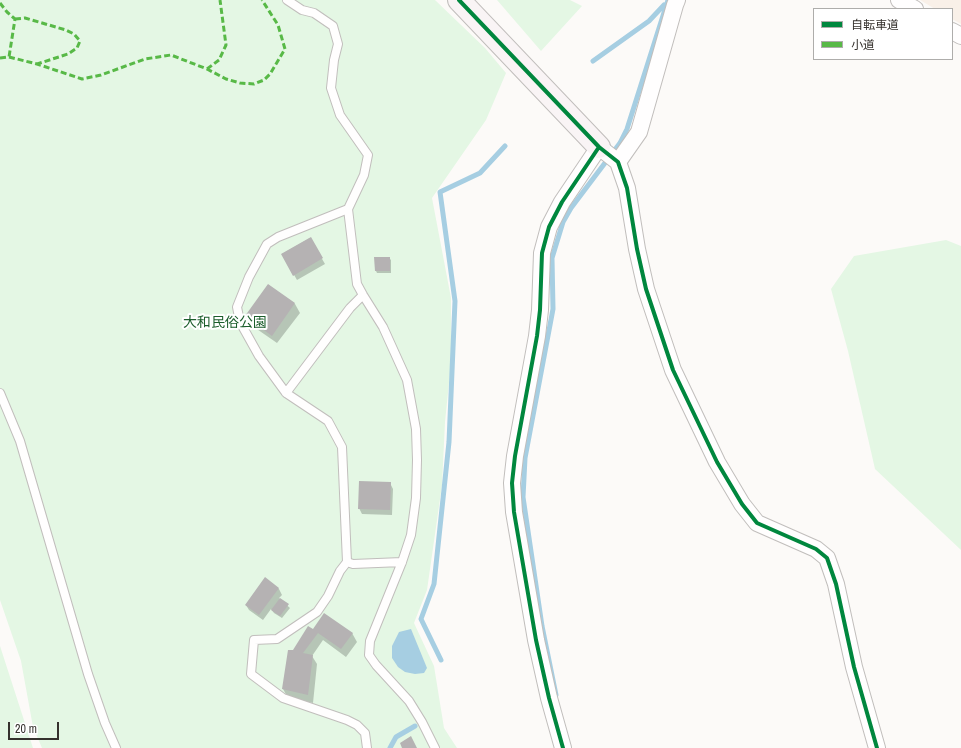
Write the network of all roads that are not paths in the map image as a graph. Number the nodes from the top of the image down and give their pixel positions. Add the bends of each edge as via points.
1 (287, 0) edge
2 (459, 0) edge
3 (677, 0) edge
4 (899, 0) edge
5 (913, 8) edge
6 (599, 147) junction
7 (618, 162) junction
8 (348, 209) junction
9 (362, 295) junction
10 (0, 393) edge
11 (286, 393) junction
12 (347, 562) junction
13 (402, 562) junction
14 (116, 748) edge
15 (367, 748) edge
16 (435, 748) edge
17 (563, 748) edge
18 (877, 748) edge

1 - 8 lane via 333,26 338,44 331,88 340,115 368,155 364,175
2 - 6 street
3 - 7 street via 639,132
4 - 5 street
6 - 7 street
6 - 17 street via 562,202 549,226 545,240 537,336 512,483 514,512 536,640
7 - 18 street via 627,188 646,289 673,370 717,462 742,504 757,523 816,549 827,558 836,584 854,667
8 - 9 lane via 357,284
8 - 11 lane via 278,237 267,244 237,307 240,322 259,356
9 - 11 lane
9 - 13 lane via 383,327 406,380 416,429 416,498 411,535
10 - 14 lane via 20,441 88,674
11 - 12 lane via 328,421 342,448
12 - 13 lane
12 - 15 lane via 317,612 277,639 254,640 251,674 283,698 347,720 357,726 365,734
13 - 16 lane via 370,641 369,655 409,701

